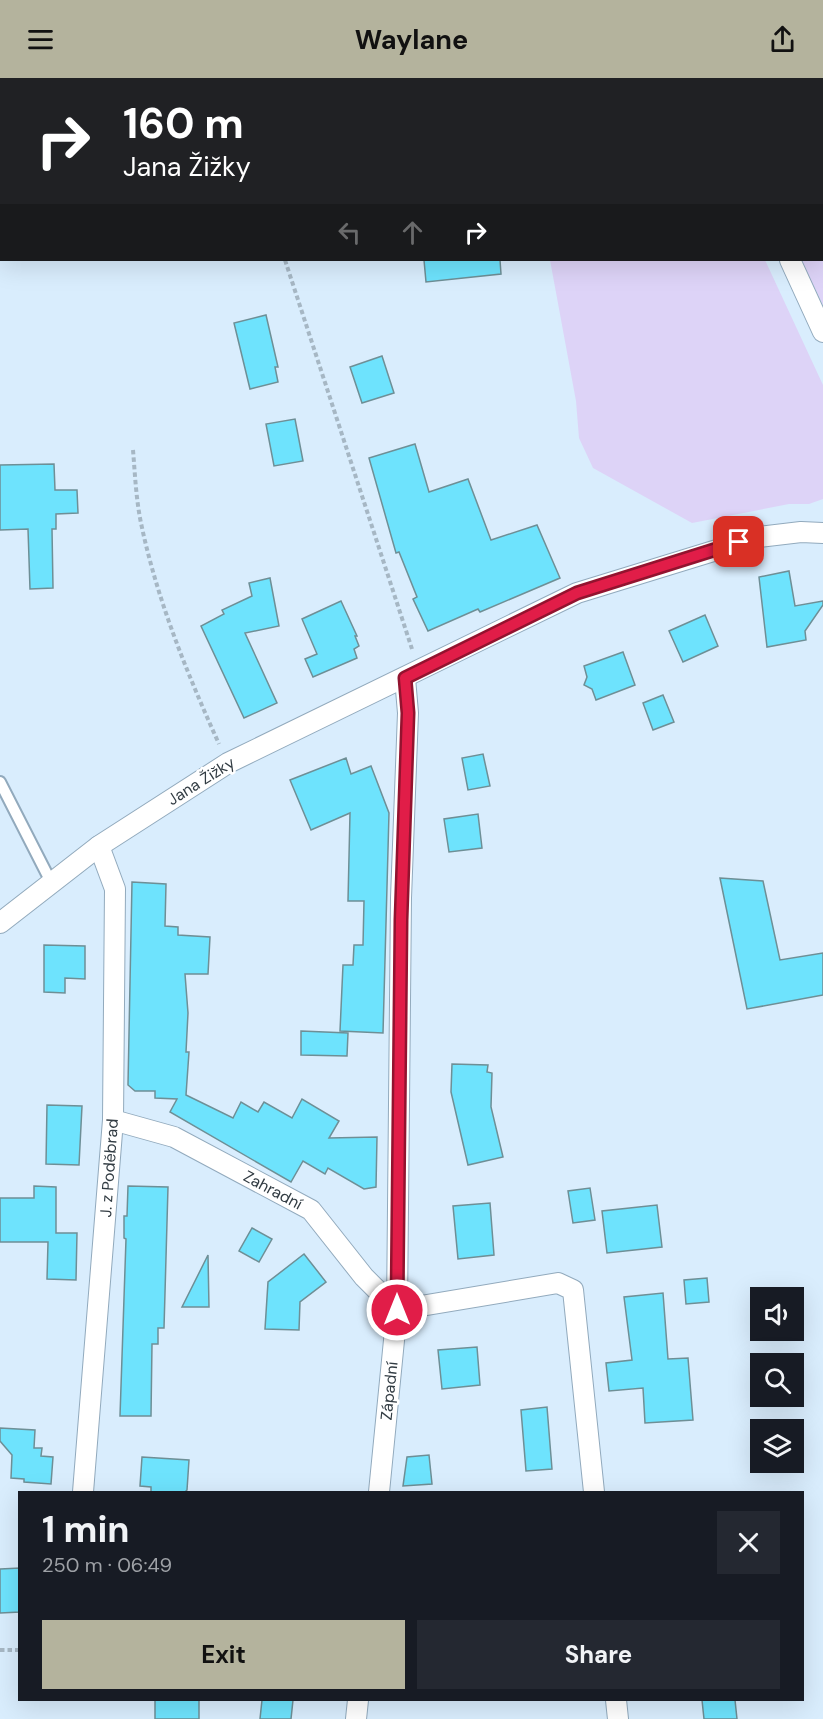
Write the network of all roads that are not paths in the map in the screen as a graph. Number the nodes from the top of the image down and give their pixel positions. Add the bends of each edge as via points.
1 (790, 261) edge
2 (823, 332) edge
3 (823, 533) edge
4 (412, 674) junction
5 (0, 782) edge
6 (99, 846) junction
7 (51, 882) junction
8 (0, 923) edge
9 (113, 1120) junction
10 (397, 1310) junction
11 (83, 1491) edge
12 (379, 1491) edge
13 (594, 1491) edge
14 (358, 1701) edge
15 (616, 1701) edge
16 (356, 1719) edge
17 (618, 1719) edge

1 - 2 street
3 - 4 street, Jana Žižky via 759,537 577,593
4 - 6 street, Jana Žižky via 228,763
4 - 10 street, Západní via 400,945
5 - 7 lane
6 - 7 street, Jana Žižky
6 - 9 street, J. z Poděbrad via 116,889
7 - 8 street, Jana Žižky
9 - 10 street, Zahradní via 174,1137 311,1210 364,1277
9 - 11 street, J. z Poděbrad
10 - 12 street, Západní
10 - 13 street via 558,1283 573,1290
14 - 16 street
15 - 17 street

